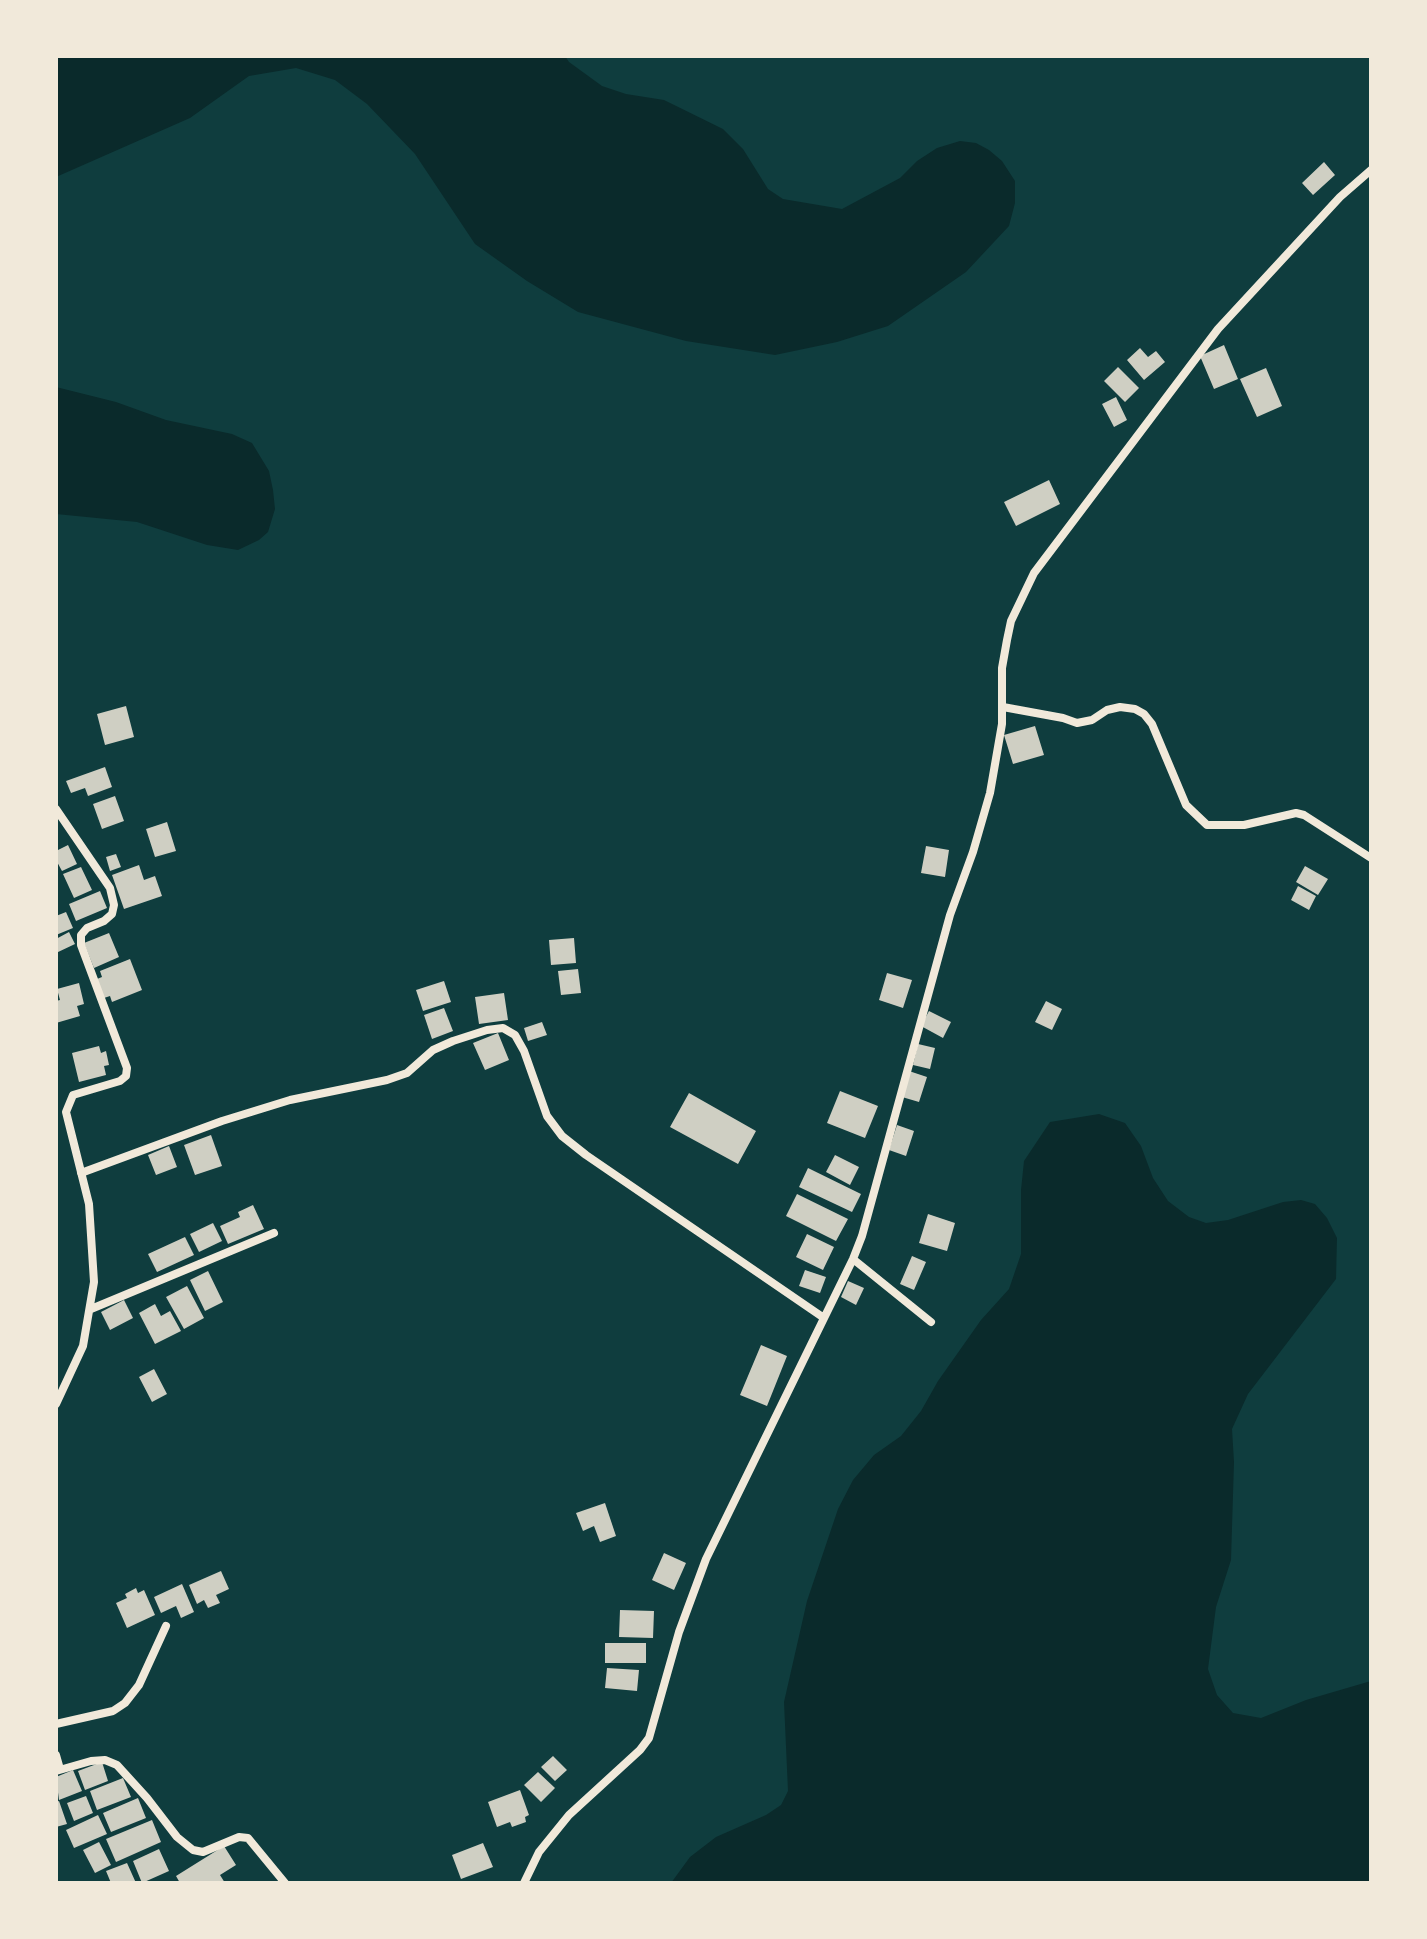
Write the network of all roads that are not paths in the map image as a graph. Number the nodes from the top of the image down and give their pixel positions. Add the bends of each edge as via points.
1 (1371, 170) edge
2 (1003, 707) junction
3 (56, 809) edge
4 (1371, 858) edge
5 (81, 1173) junction
6 (274, 1233) dead end
7 (853, 1259) junction
8 (91, 1309) junction
9 (824, 1318) junction
10 (931, 1322) dead end
11 (56, 1404) edge
12 (166, 1626) dead end
13 (56, 1724) edge
14 (56, 1755) edge
15 (58, 1770) edge
16 (285, 1883) edge
17 (524, 1883) edge

1 - 2 street via 1218,329 1044,557 1011,621 1002,668
2 - 4 street via 1077,723 1107,710 1135,709 1152,724 1186,805 1207,825 1244,825 1296,813
2 - 7 street via 990,793
3 - 5 street via 110,888 112,914 87,928 81,945 127,1068 120,1081 79,1091 69,1102 66,1112
5 - 8 street via 94,1250
5 - 9 street via 249,1112 387,1080 407,1073 433,1050 453,1041 503,1028 515,1035 524,1051 547,1116 562,1136
6 - 8 street
7 - 9 street
7 - 10 street
8 - 11 street via 83,1346
9 - 17 street via 706,1559 649,1738 563,1821
12 - 13 street via 125,1703 113,1711
14 - 15 street
15 - 16 street via 105,1760 117,1765 193,1850 203,1852 248,1838

